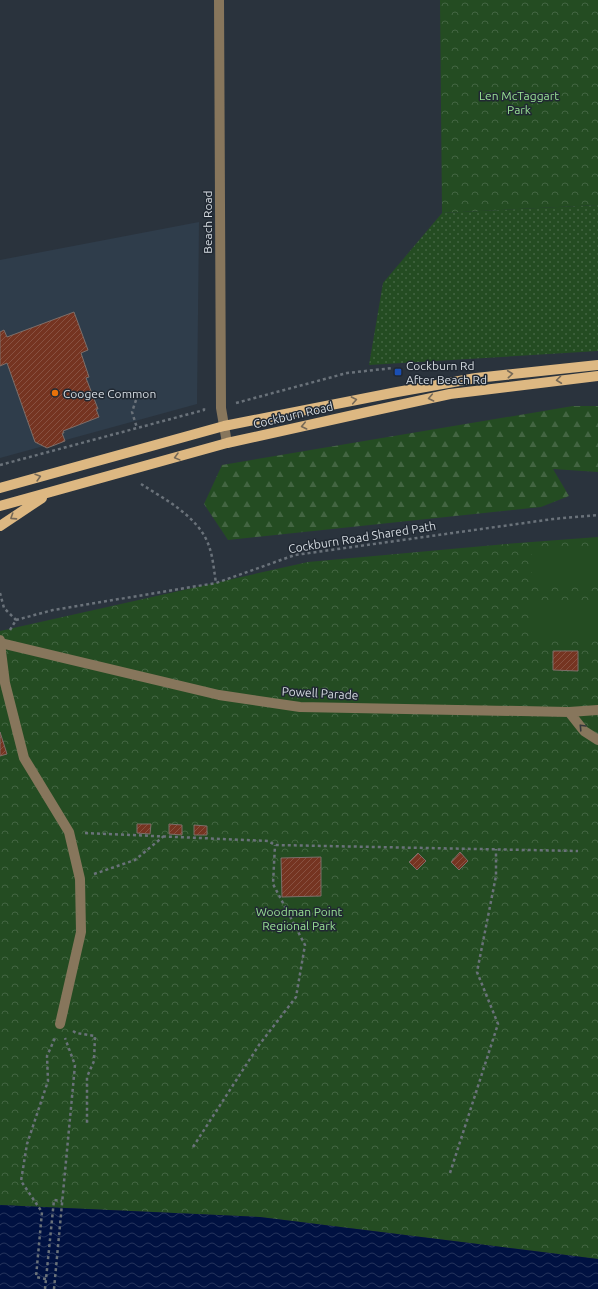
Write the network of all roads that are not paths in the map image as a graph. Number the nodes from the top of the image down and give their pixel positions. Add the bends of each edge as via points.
1 (219, 0) edge
2 (598, 365) edge
3 (598, 376) edge
4 (224, 426) junction
5 (227, 443) junction
6 (0, 488) edge
7 (50, 492) junction
8 (0, 506) edge
9 (0, 526) edge
10 (0, 642) edge
11 (598, 710) edge
12 (569, 712) junction
13 (598, 740) edge
14 (60, 1024) road end

1 - 4 street, Beach Road via 221,408
4 -> 2 main road, Cockburn Road via 476,378
3 -> 5 main road, Cockburn Road via 450,394
4 - 5 street, Beach Road
6 -> 4 main road, Cockburn Road
5 -> 7 main road, Cockburn Road
7 - 8 main road, Cockburn Road
7 -> 9 main road
10 - 12 street, Powell Parade via 219,695 300,707
10 - 14 street via 5,683 24,758 69,832 80,879 81,932
11 - 12 street, Powell Parade
13 -> 12 street via 584,730

